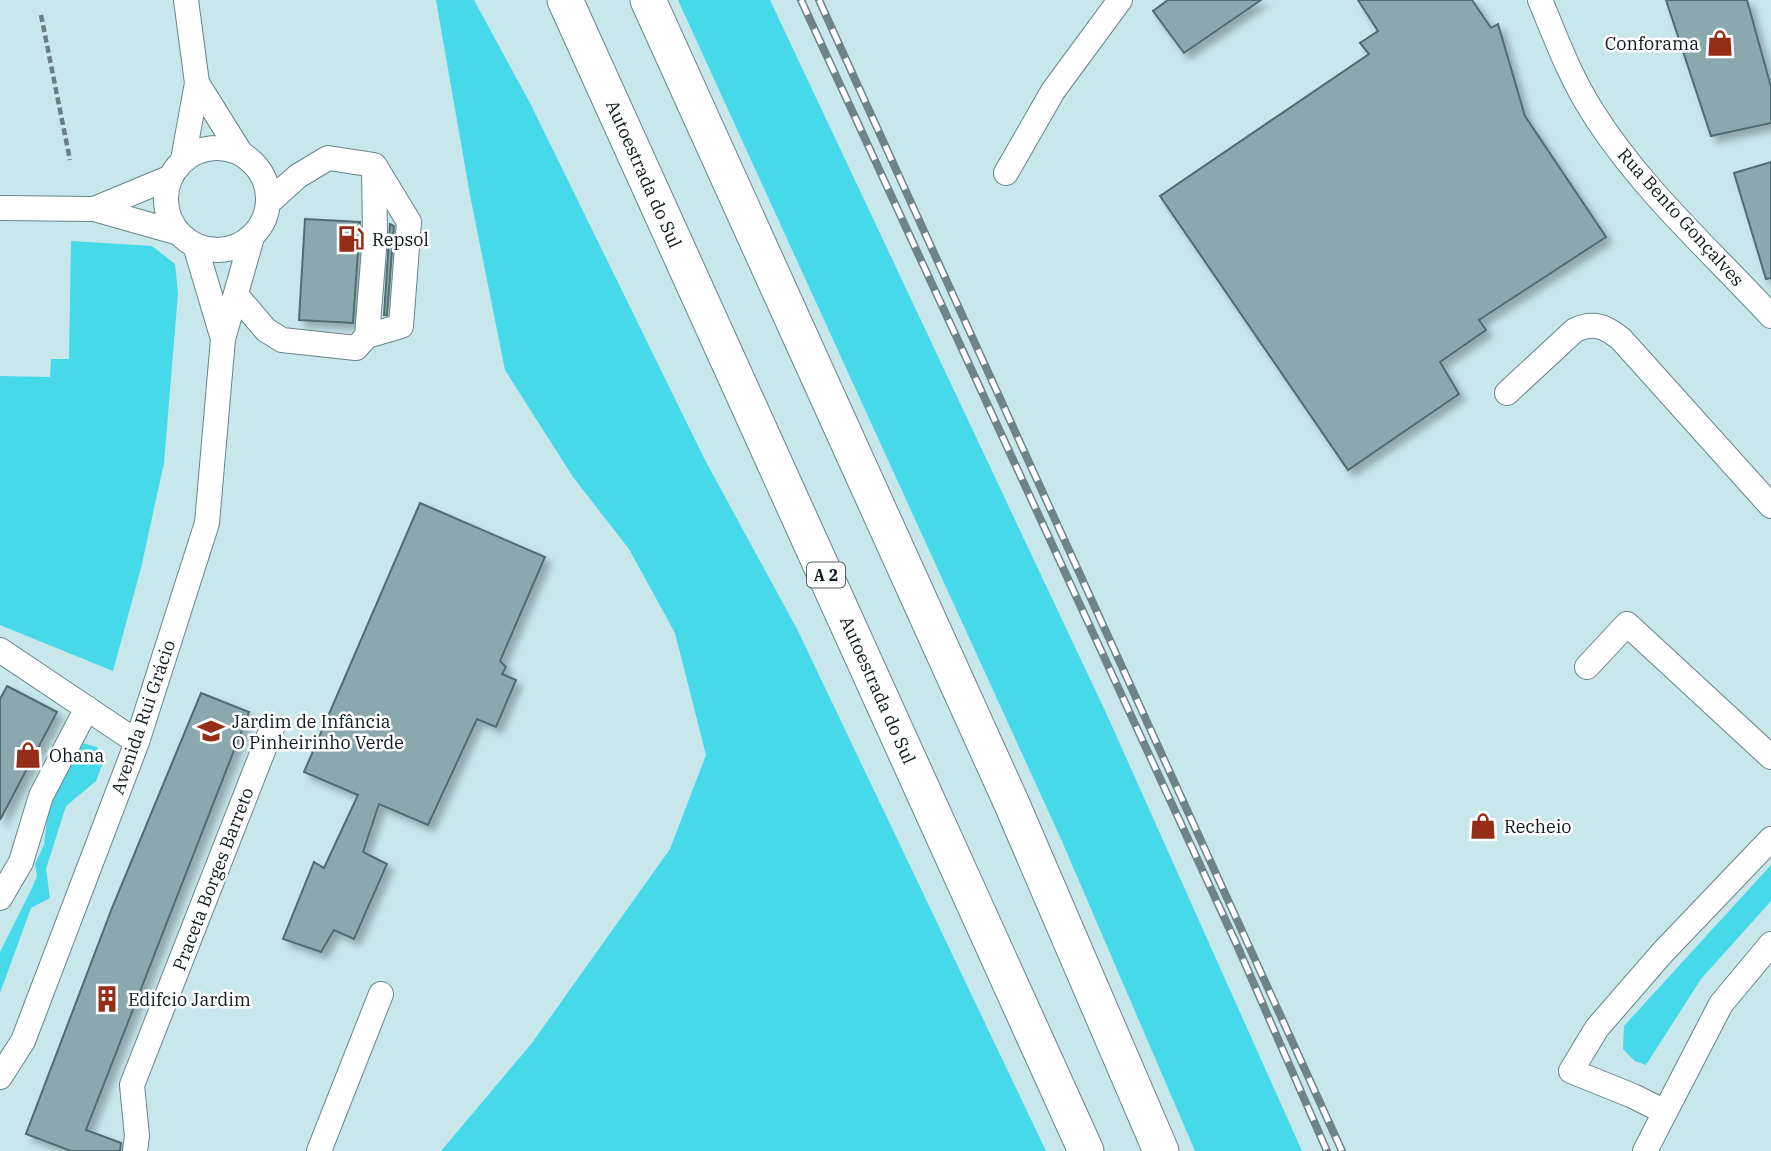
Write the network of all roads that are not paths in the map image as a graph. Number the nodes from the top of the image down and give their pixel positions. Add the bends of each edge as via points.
1 (186, 0) edge
2 (565, 0) edge
3 (648, 0) edge
4 (1120, 0) edge
5 (1540, 0) edge
6 (197, 83) junction
7 (240, 152) junction
8 (374, 165) junction
9 (177, 168) junction
10 (1006, 173) dead end
11 (269, 202) junction
12 (0, 208) edge
13 (94, 209) junction
14 (252, 237) junction
15 (187, 239) junction
16 (236, 295) junction
17 (1771, 316) edge
18 (367, 336) junction
19 (223, 339) junction
20 (1507, 393) dead end
21 (1767, 493) edge
22 (0, 650) edge
23 (87, 708) junction
24 (272, 728) dead end
25 (137, 743) junction
26 (1771, 757) edge
27 (1771, 776) edge
28 (1771, 839) edge
29 (0, 898) edge
30 (1771, 944) edge
31 (381, 994) dead end
32 (0, 1077) edge
33 (1665, 1112) junction
34 (135, 1151) edge
35 (319, 1151) edge
36 (1086, 1151) edge
37 (1161, 1151) edge
38 (1645, 1151) edge

1 - 6 street
2 - 36 highway, Autoestrada do Sul / A 2
3 - 37 highway via 1011,802
4 - 10 street via 1053,91
5 - 17 street, Rua Bento Gonçalves via 1591,111 1636,172
6 - 7 street
6 - 9 street
7 - 9 street via 220,147 200,150
7 - 11 street via 256,164 266,182
8 - 11 street via 328,158 298,176
8 - 18 street via 375,237
8 - 18 street via 409,222 401,326
9 - 13 street
9 - 15 street via 166,196 167,206
11 - 14 street via 264,221
12 - 13 street
13 - 15 street
14 - 15 street via 235,248 215,250
14 - 16 street, Avenida Rui Grácio
15 - 19 street, Avenida Rui Grácio
16 - 18 street via 266,330 282,340 356,348
16 - 19 street, Avenida Rui Grácio
19 - 25 street, Avenida Rui Grácio via 207,523
20 - 21 street via 1575,330 1597,325 1621,340
22 - 23 street
23 - 25 street
23 - 29 street via 41,796 21,862
24 - 34 street, Praceta Borges Barreto via 132,1085
25 - 32 street, Avenida Rui Grácio via 23,1041
26 - 27 street via 1628,624 1591,672 1628,647
28 - 33 street via 1646,971 1597,1028 1571,1070
30 - 33 street via 1721,1004
31 - 35 street
33 - 38 street

